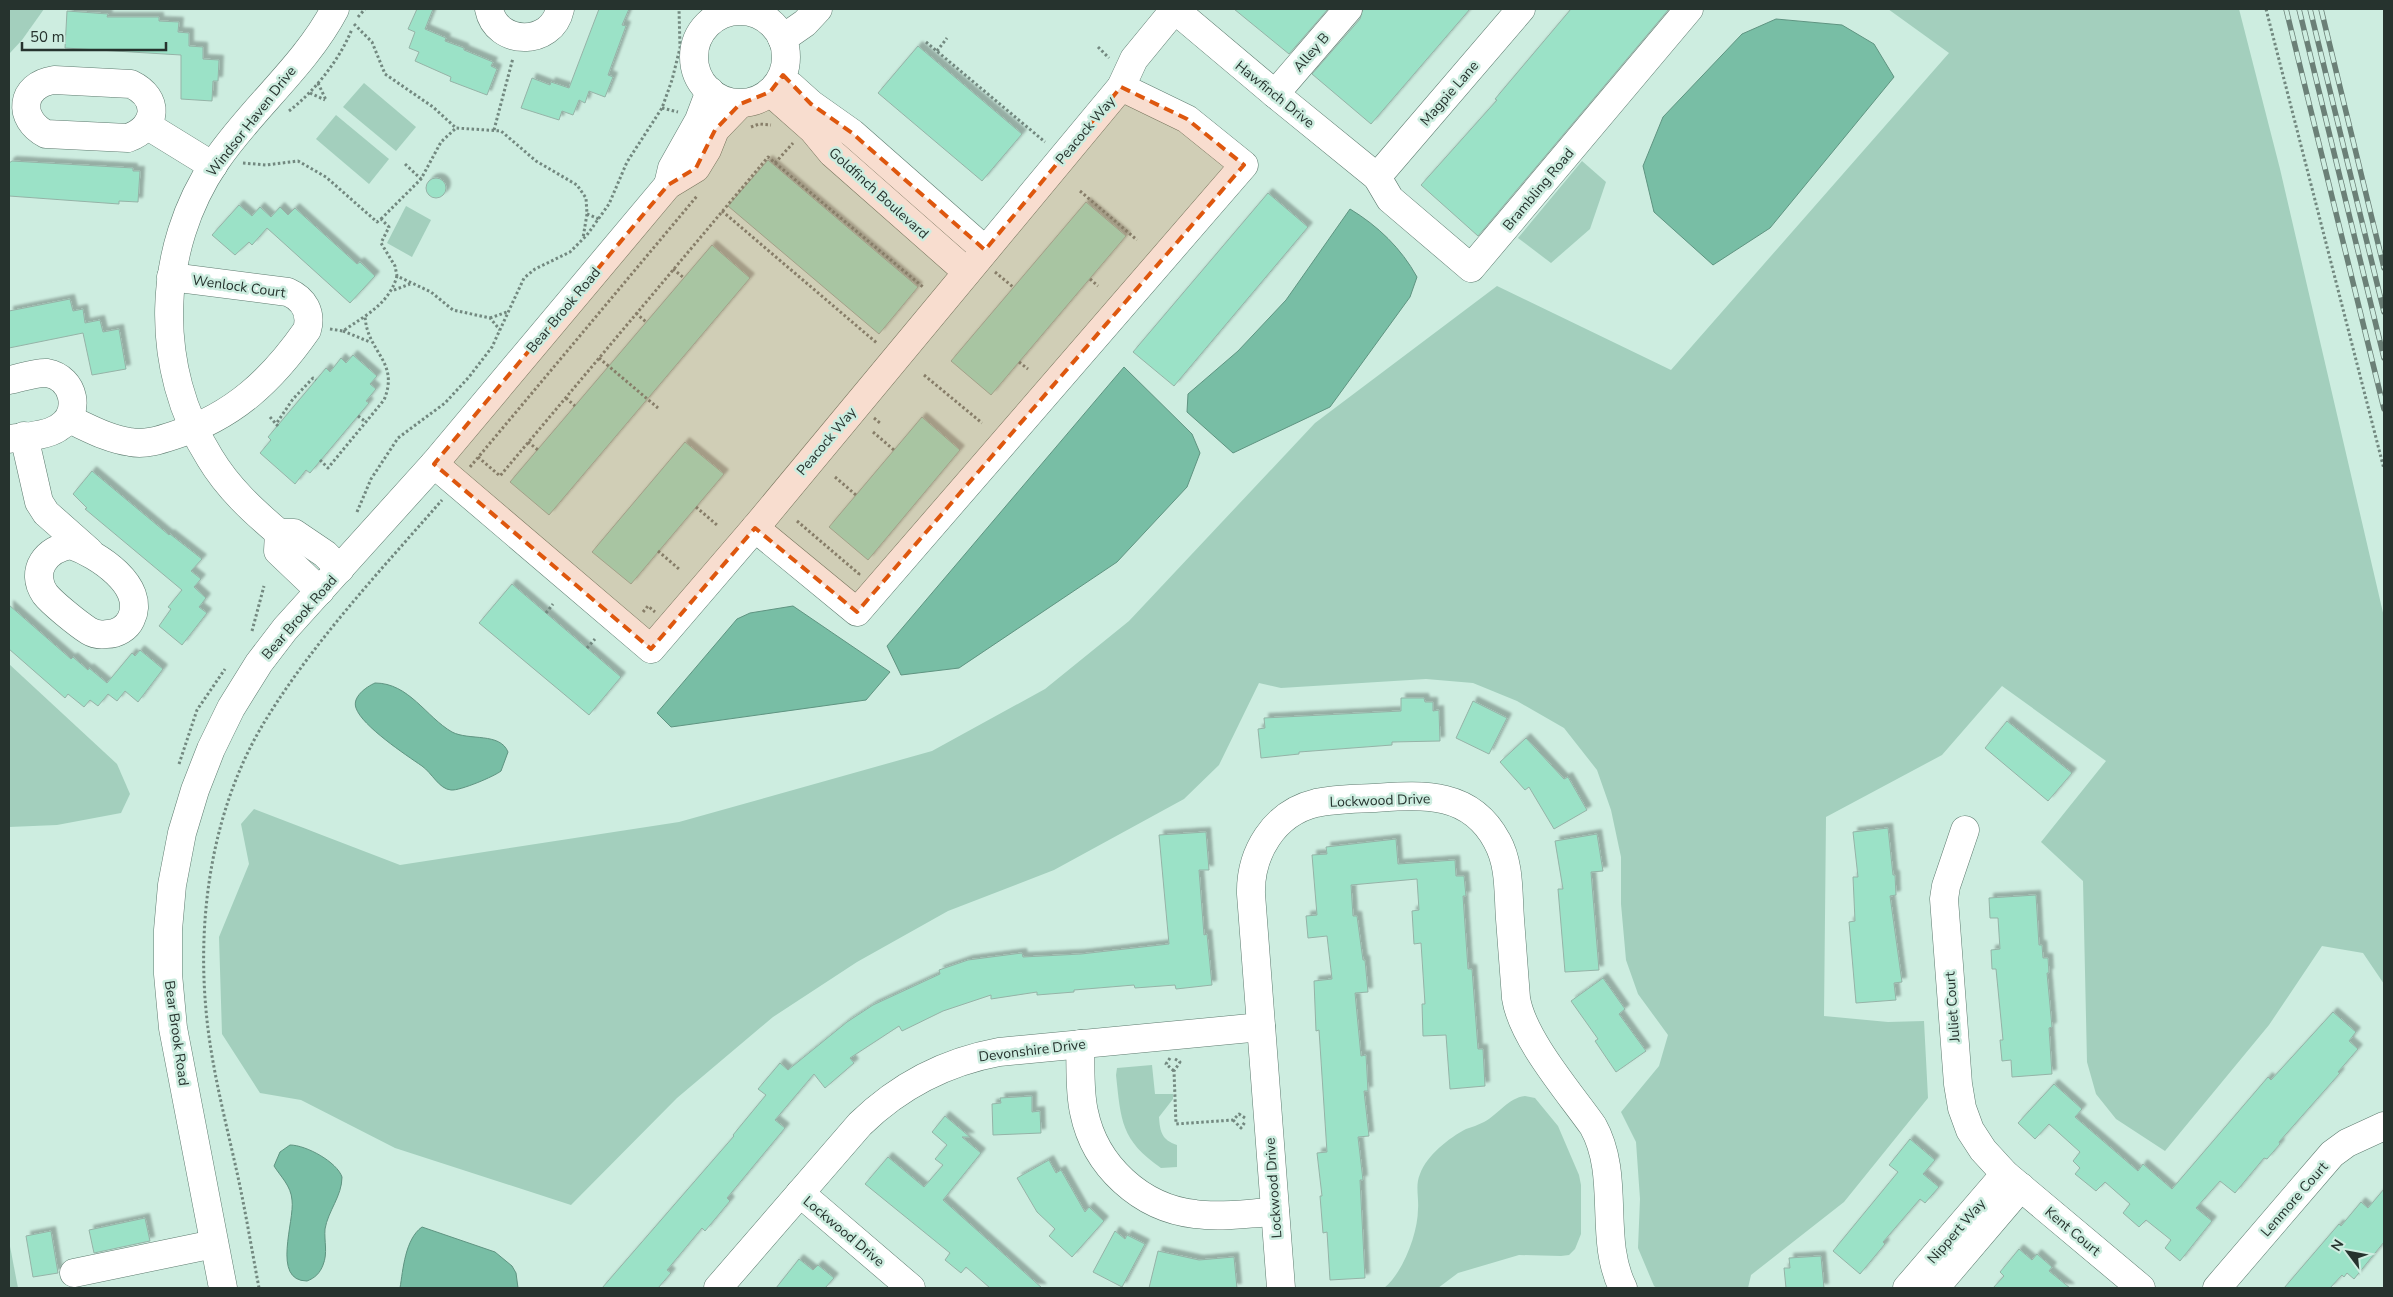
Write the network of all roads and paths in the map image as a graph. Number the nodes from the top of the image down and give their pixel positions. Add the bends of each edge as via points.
1 (365, 9) edge
2 (488, 9) edge
3 (560, 9) edge
4 (679, 9) edge
5 (818, 9) edge
6 (1175, 9) edge
7 (1348, 9) edge
8 (1521, 9) edge
9 (1690, 9) edge
10 (2266, 9) edge
11 (753, 11) edge
12 (344, 17) edge
13 (704, 17) edge
14 (947, 38) dead end
15 (782, 39) junction
16 (926, 42) dead end
17 (1098, 47) dead end
18 (937, 51) junction
19 (514, 54) dead end
20 (1112, 60) dead end
21 (318, 83) junction
22 (776, 84) junction
23 (1121, 87) junction
24 (710, 91) junction
25 (310, 93) junction
26 (1275, 94) junction
27 (286, 113) dead end
28 (744, 116) junction
29 (148, 126) dead end
30 (774, 126) dead end
31 (456, 128) junction
32 (494, 130) junction
33 (788, 134) dead end
34 (1045, 143) dead end
35 (246, 155) dead end
36 (242, 163) junction
37 (775, 163) junction
38 (228, 164) junction
39 (405, 164) dead end
40 (1377, 177) junction
41 (421, 179) junction
42 (668, 185) junction
43 (1080, 191) dead end
44 (699, 193) dead end
45 (722, 211) junction
46 (587, 214) junction
47 (381, 219) junction
48 (599, 219) junction
49 (583, 239) junction
50 (1137, 240) dead end
51 (984, 250) junction
52 (673, 269) junction
53 (967, 272) junction
54 (397, 276) junction
55 (170, 277) junction
56 (684, 278) dead end
57 (1090, 279) dead end
58 (1004, 280) dead end
59 (410, 284) junction
60 (1098, 286) dead end
61 (922, 287) dead end
62 (1013, 287) dead end
63 (393, 291) junction
64 (507, 312) junction
65 (636, 313) junction
66 (365, 316) junction
67 (490, 318) junction
68 (646, 322) dead end
69 (328, 328) dead end
70 (500, 330) junction
71 (343, 331) junction
72 (371, 343) junction
73 (875, 351) dead end
74 (599, 358) junction
75 (1019, 362) dead end
76 (1028, 369) dead end
77 (308, 374) dead end
78 (924, 375) dead end
79 (9, 380) edge
80 (290, 396) dead end
81 (566, 398) junction
82 (293, 399) junction
83 (575, 406) dead end
84 (658, 408) dead end
85 (358, 416) dead end
86 (270, 417) dead end
87 (69, 419) junction
88 (366, 422) junction
89 (982, 423) dead end
90 (194, 429) junction
91 (873, 432) dead end
92 (16, 438) edge
93 (528, 442) junction
94 (538, 450) dead end
95 (894, 450) dead end
96 (478, 457) junction
97 (320, 460) dead end
98 (434, 464) junction
99 (2384, 469) edge
100 (835, 477) dead end
101 (456, 483) junction
102 (856, 495) dead end
103 (696, 507) dead end
104 (353, 519) dead end
105 (797, 522) dead end
106 (717, 525) dead end
107 (755, 528) junction
108 (279, 533) junction
109 (89, 551) dead end
110 (658, 552) dead end
111 (340, 569) junction
112 (679, 569) dead end
113 (368, 571) dead end
114 (375, 578) junction
115 (855, 579) dead end
116 (320, 591) junction
117 (553, 604) dead end
118 (546, 613) dead end
119 (595, 639) dead end
120 (587, 648) dead end
121 (1965, 830) dead end
122 (1261, 1027) junction
123 (1080, 1044) junction
124 (1174, 1070) junction
125 (1233, 1120) junction
126 (2384, 1126) edge
127 (2013, 1181) junction
128 (800, 1193) junction
129 (1275, 1212) junction
130 (214, 1244) junction
131 (74, 1273) dead end
132 (223, 1288) edge
133 (259, 1288) edge
134 (718, 1288) edge
135 (911, 1288) edge
136 (1281, 1288) edge
137 (1623, 1288) edge
138 (1907, 1288) edge
139 (1935, 1288) edge
140 (2141, 1288) edge
141 (2217, 1288) edge

1 - 12 path
2 - 3 street via 498,27 521,38 534,37 548,30
4 - 48 path via 680,48 662,108 627,162
5 - 15 street
6 - 23 street, Peacock Way via 1134,59
6 - 26 street, Hawfinch Drive
7 - 26 street, Alley B
8 - 40 street, Magpie Lane
9 - 40 street, Brambling Road via 1471,268 1390,199
10 - 99 path
11 - 13 street
11 - 15 street via 778,29
12 - 21 path via 348,39
12 - 31 path via 372,42 385,74 433,107
12 - 38 street, Windsor Haven Drive via 314,42
13 - 24 street via 695,48 695,63 700,78
14 - 18 path
15 - 22 street via 786,46 786,61
16 - 18 path
17 - 20 path
18 - 34 path
19 - 32 path
21 - 25 path
21 - 25 path via 326,100
22 - 28 street, Bear Brook Road
22 - 51 street, Goldfinch Boulevard via 852,133
22 - 53 street, Goldfinch Boulevard via 832,153
23 - 51 street, Peacock Way
23 - 107 street via 1188,119 1244,165 857,612
24 - 28 street
24 - 42 street via 699,120 672,168
25 - 27 path
26 - 40 street, Hawfinch Drive
28 - 30 path via 759,124
28 - 42 street, Bear Brook Road via 715,130 696,168
29 - 38 street
31 - 32 path
31 - 41 path via 441,142
32 - 46 path via 501,131 536,161 577,185 586,198
33 - 37 path via 795,141
35 - 36 path
36 - 38 path
36 - 38 path
36 - 47 path via 266,165 298,161 326,177 377,222
37 - 45 path via 768,157
37 - 61 path
38 - 55 street, Windsor Haven Drive via 194,199 182,229
39 - 41 path
41 - 47 path
42 - 98 street, Bear Brook Road
43 - 50 path
44 - 96 path
45 - 52 path
45 - 73 path via 880,346
46 - 48 path
46 - 49 path
47 - 54 path via 389,227 380,242 395,266
48 - 49 path
49 - 64 path via 570,252 524,278
51 - 53 street, Peacock Way
52 - 56 path
52 - 65 path
53 - 107 street, Peacock Way
54 - 59 path
54 - 63 path
55 - 90 street, Windsor Haven Drive via 170,345 177,381
55 - 90 street, Wenlock Court via 288,292 302,301 310,321 297,344 254,393
57 - 60 path
58 - 62 path
59 - 63 path
59 - 67 path via 431,292 453,310
63 - 66 path
64 - 67 path
64 - 70 path
65 - 68 path
65 - 74 path
66 - 71 path
66 - 72 path
67 - 70 path
69 - 71 path
70 - 104 path via 492,347 445,403 398,438 370,479
71 - 72 path
72 - 88 path via 383,358 389,388 384,400
74 - 81 path
74 - 84 path
75 - 76 path
77 - 82 path via 314,379
78 - 89 path
79 - 87 street via 46,373 58,376 72,395
80 - 82 path
81 - 83 path
81 - 93 path
82 - 86 path via 277,425
85 - 88 path
87 - 90 street via 114,439 132,443 152,442
87 - 92 street via 56,430
88 - 97 path via 328,468
90 - 108 street, Windsor Haven Drive via 229,485
91 - 95 path
92 - 109 street via 38,502
93 - 94 path
93 - 96 path via 500,476
96 - 101 path
98 - 101 street, Peacock Way
98 - 111 street, Bear Brook Road
100 - 102 path
101 - 107 street, Peacock Way via 651,648
101 - 114 path
103 - 106 path
105 - 115 path via 860,574
108 - 111 street via 294,533 325,554
108 - 116 street via 278,551
110 - 112 path
111 - 116 street, Bear Brook Road
113 - 114 path
114 - 133 path via 294,675 263,723 228,803 211,867 204,928 206,1009
116 - 130 street, Bear Brook Road via 264,656 231,708 195,790 182,833 172,885 168,974 173,1028
117 - 118 path
119 - 120 path
121 - 127 street, Juliet Court via 1944,897 1958,1084 1970,1130 1983,1150
122 - 123 street, Devonshire Drive
122 - 129 street, Lockwood Drive
122 - 137 street, Lockwood Drive via 1251,879 1259,850 1277,825 1303,808 1332,801 1432,796 1453,802 1473,813 1494,835 1505,862 1516,998 1521,1021 1593,1126 1604,1151 1614,1260
123 - 128 street, Devonshire Drive via 983,1055 923,1077 871,1113
123 - 129 street via 1086,1124 1101,1154 1127,1185 1156,1203 1194,1214
124 - 124 path via 1166,1064 1171,1052 1180,1062
124 - 125 path via 1176,1124
125 - 125 path via 1239,1114 1251,1121 1245,1122 1241,1128
126 - 141 street, Lenmore Court via 2334,1152
127 - 138 street, Nippert Way
127 - 139 street, Nippert Way
127 - 140 street, Kent Court
128 - 134 street, Devonshire Drive
128 - 135 street, Lockwood Drive
129 - 136 street, Lockwood Drive
130 - 131 street
130 - 132 street, Bear Brook Road

